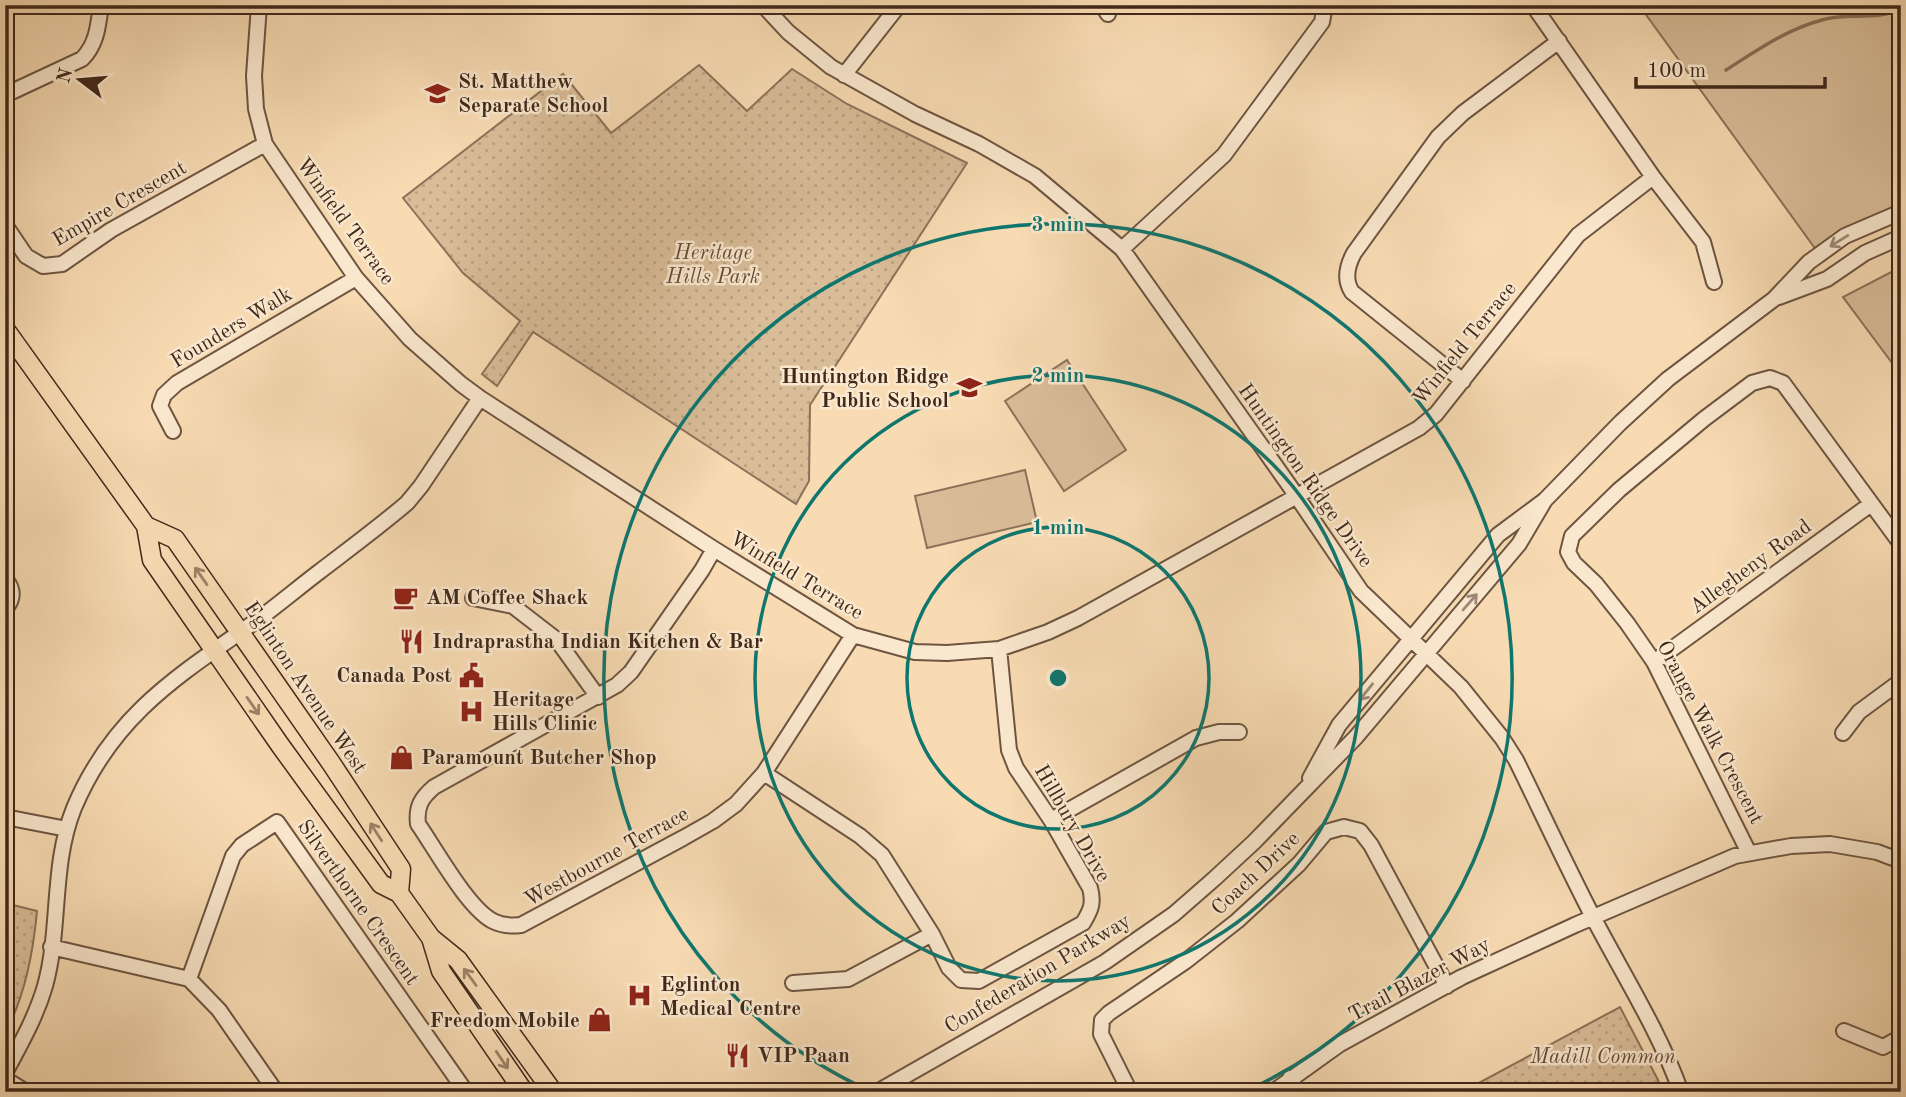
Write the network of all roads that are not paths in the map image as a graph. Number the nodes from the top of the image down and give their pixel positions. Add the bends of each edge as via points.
1 (102, 5) edge
2 (259, 5) edge
3 (763, 5) edge
4 (899, 5) edge
5 (1325, 5) edge
6 (1533, 5) edge
7 (1559, 41) junction
8 (844, 75) junction
9 (5, 95) edge
10 (265, 144) junction
11 (1653, 177) junction
12 (1901, 212) edge
13 (5, 225) edge
14 (1901, 237) edge
15 (1122, 249) junction
16 (356, 278) junction
17 (1714, 282) dead end
18 (1774, 299) junction
19 (5, 329) edge
20 (1463, 381) junction
21 (480, 398) junction
22 (173, 431) dead end
23 (1297, 497) junction
24 (1545, 500) junction
25 (1871, 504) junction
26 (146, 526) junction
27 (1901, 544) edge
28 (714, 549) junction
29 (5, 579) edge
30 (473, 598) dead end
31 (5, 609) edge
32 (240, 632) junction
33 (853, 635) junction
34 (1409, 639) junction
35 (999, 649) junction
36 (214, 650) junction
37 (1426, 654) junction
38 (1654, 662) junction
39 (1901, 681) edge
40 (598, 697) junction
41 (1239, 732) dead end
42 (1843, 733) dead end
43 (764, 773) junction
44 (1301, 794) junction
45 (5, 817) edge
46 (1051, 820) junction
47 (67, 829) junction
48 (1749, 853) junction
49 (1901, 861) edge
50 (399, 893) junction
51 (1594, 919) junction
52 (932, 934) junction
53 (431, 938) junction
54 (51, 947) junction
55 (189, 979) junction
56 (793, 983) dead end
57 (1447, 986) junction
58 (1844, 1031) dead end
59 (1901, 1037) edge
60 (5, 1073) edge
61 (1290, 1078) junction
62 (5, 1079) edge
63 (874, 1091) edge
64 (26, 1092) edge
65 (276, 1092) edge
66 (466, 1092) edge
67 (524, 1092) edge
68 (553, 1092) edge
69 (1130, 1092) edge
70 (1273, 1092) edge
71 (1298, 1092) edge
72 (1681, 1092) edge

1 - 9 street via 96,38 82,60
2 - 10 street, Winfield Terrace via 254,76
3 - 8 street, Huntington Ridge Drive via 788,32
4 - 8 street
5 - 15 street via 1322,22 1224,155
6 - 7 street
7 - 11 street
7 - 20 street via 1438,137 1354,253 1348,268 1352,292
8 - 15 street, Huntington Ridge Drive via 1035,176
10 - 13 street, Empire Crescent via 111,230 62,264 43,266 26,256
10 - 16 street, Winfield Terrace
11 - 17 street via 1703,242
11 - 20 street, Winfield Terrace via 1578,235
12 -> 18 street, Confederation Parkway via 1845,236 1809,262
14 - 18 street, Confederation Parkway via 1865,253 1827,279
15 - 23 street, Huntington Ridge Drive
16 - 21 street, Winfield Terrace via 410,339
16 - 22 street, Founders Walk via 177,383 160,406
18 - 24 street, Confederation Parkway via 1668,379
19 - 26 main road, Eglinton Avenue West
20 - 23 street, Winfield Terrace via 1419,428
21 - 28 street, Winfield Terrace
21 - 32 street via 407,503
23 - 34 street, Huntington Ridge Drive via 1361,591
23 - 35 street, Winfield Terrace via 1078,618
24 - 34 street, Confederation Parkway via 1498,536
37 -> 24 street, Confederation Parkway via 1519,544
25 - 27 street, Orange Walk Crescent
25 - 38 street, Allegheny Road
25 - 38 street, Orange Walk Crescent via 1783,383 1770,378 1752,383 1629,481 1572,536 1568,552 1574,563 1596,584
32 -> 26 main road, Eglinton Avenue West via 175,539
26 - 36 main road, Eglinton Avenue West via 152,560
28 - 33 street, Winfield Terrace
28 - 40 street, Westbourne Terrace via 631,672
29 - 31 street via 12,596
30 - 40 street via 513,606 557,640
32 - 36 street
50 -> 32 main road, Eglinton Avenue West via 401,869
33 - 35 street, Winfield Terrace via 915,652
33 - 43 street, Westbourne Terrace
34 - 37 street, Huntington Ridge Drive
34 -> 44 street, Confederation Parkway via 1339,725
35 - 46 street, Hillbury Drive via 1009,750
36 - 47 street via 146,703 121,729 92,771
36 -> 50 main road, Eglinton Avenue West via 381,884
37 - 44 street, Confederation Parkway
37 - 51 street, Huntington Ridge Drive via 1461,687 1509,749
38 - 48 street, Orange Walk Crescent
39 - 42 street via 1859,712
40 - 43 street, Westbourne Terrace via 434,787 419,804 418,824 477,910 494,922 522,925 683,838 736,804
41 - 46 street via 1196,738
43 - 52 street, Hillbury Drive via 882,855
44 - 63 street, Confederation Parkway via 1214,879 1140,938
45 - 47 street
46 - 52 street, Hillbury Drive via 1090,888 1093,900 1083,923 979,981 961,980 949,968
47 - 54 street
48 - 49 street, Trail Blazer Way via 1830,844
48 - 51 street, Trail Blazer Way
50 - 53 main road, Eglinton Avenue West
51 - 57 street, Trail Blazer Way
51 - 72 street, Huntington Ridge Drive via 1642,1006
52 - 56 street via 848,979
53 -> 67 main road, Eglinton Avenue West via 441,971
68 -> 53 main road, Eglinton Avenue West via 458,960
54 - 55 street
54 - 60 street via 45,985 32,1022
55 - 65 street via 219,1010
55 - 66 street, Silverthorne Crescent via 233,856 277,822
57 - 61 street, Trail Blazer Way via 1340,1044
57 - 69 street, Coach Drive via 1360,831 1344,827 1326,832 1299,864 1237,921 1102,1020 1101,1034
58 - 59 street via 1883,1047
61 - 70 street, Trail Blazer Way
61 - 71 street
62 - 64 street

